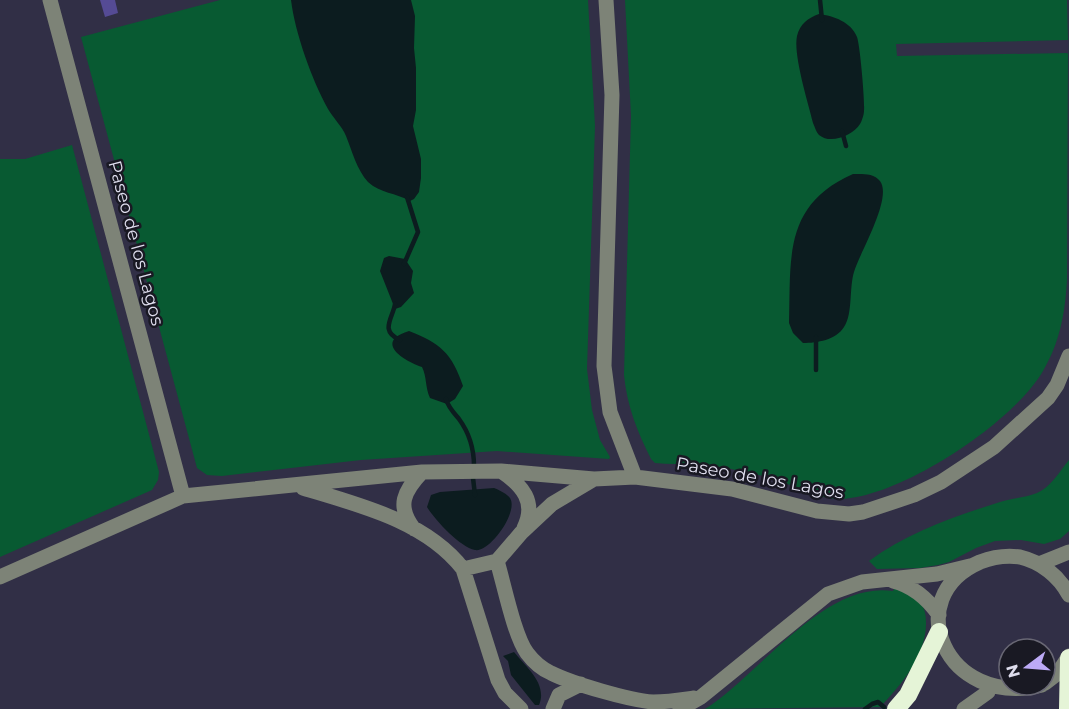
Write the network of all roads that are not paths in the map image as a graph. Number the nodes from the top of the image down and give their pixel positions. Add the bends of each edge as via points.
1 (50, 0) edge
2 (606, 0) edge
3 (1069, 356) edge
4 (501, 471) junction
5 (422, 472) junction
6 (635, 477) junction
7 (594, 479) junction
8 (297, 486) junction
9 (183, 496) junction
10 (414, 530) junction
11 (521, 533) junction
12 (1069, 552) edge
13 (497, 561) junction
14 (1039, 564) junction
15 (974, 565) junction
16 (463, 569) junction
17 (0, 577) edge
18 (887, 580) junction
19 (1069, 595) edge
20 (939, 623) junction
21 (1069, 657) edge
22 (1057, 674) edge
23 (581, 684) junction
24 (988, 692) junction
25 (997, 693) edge
26 (701, 697) junction
27 (634, 704) edge
28 (521, 709) edge
29 (553, 709) edge
30 (680, 709) edge
31 (896, 709) edge
32 (964, 709) edge
33 (1068, 709) edge

1 - 9 street, Paseo de los Lagos
2 - 6 street via 612,95 605,390
3 - 6 street, Paseo de los Lagos via 1048,398 994,447 941,482 885,506 863,512 817,511 732,489
4 - 5 street, Paseo de los Lagos
4 - 7 street, Paseo de los Lagos
4 - 11 street, Paseo de los Lagos via 514,480 528,501 528,520
5 - 8 street, Paseo de los Lagos
5 - 10 street via 411,484 403,505
6 - 7 street, Paseo de los Lagos
7 - 11 street, Paseo de los Lagos via 552,504
8 - 9 street, Paseo de los Lagos
8 - 10 street, Paseo de los Lagos via 362,506
9 - 17 street, Paseo de los Lagos
10 - 16 street, Paseo de los Lagos via 438,543
11 - 13 street, Paseo de los Lagos
12 - 14 street
13 - 16 street
13 - 23 street via 523,646 551,674
14 - 15 street via 1020,557 1000,556
14 - 19 street via 1053,574
15 - 18 street
15 - 20 street via 947,591
16 - 28 street, Paseo de los Lagos via 498,680
18 - 20 street via 905,584 930,602
18 - 26 street via 862,582 828,594
20 - 24 street via 944,652 954,669
20 - 31 highway via 908,695
21 - 22 street
21 - 33 highway
23 - 27 street
23 - 29 street via 559,695
24 - 25 street
24 - 32 street
26 - 27 street
26 - 30 street

